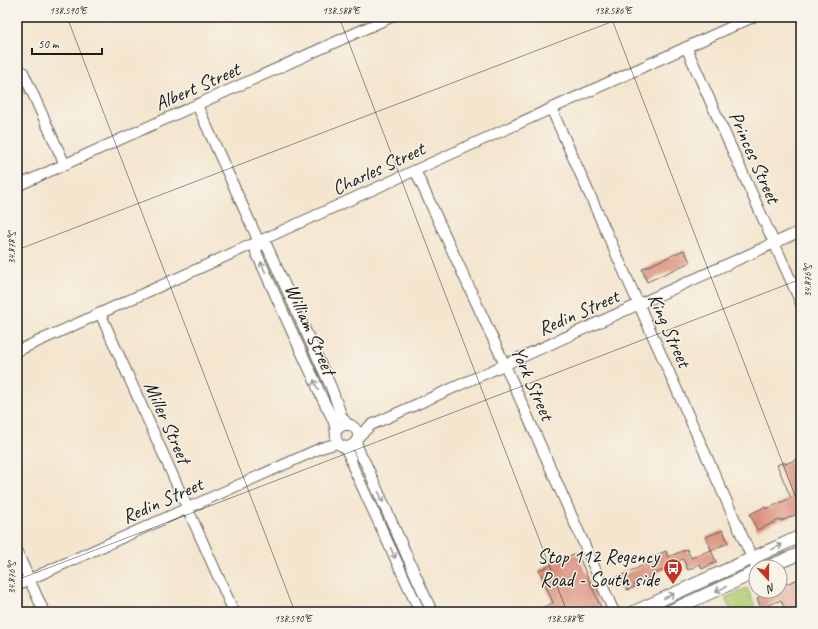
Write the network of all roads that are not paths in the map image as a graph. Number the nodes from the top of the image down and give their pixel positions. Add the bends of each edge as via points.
1 (391, 17) edge
2 (753, 17) edge
3 (686, 47) junction
4 (23, 72) dead end
5 (197, 105) junction
6 (552, 108) junction
7 (65, 165) junction
8 (415, 170) junction
9 (17, 186) edge
10 (801, 231) edge
11 (259, 242) junction
12 (774, 243) junction
13 (801, 303) edge
14 (639, 304) junction
15 (100, 313) junction
16 (17, 351) edge
17 (505, 365) junction
18 (371, 425) junction
19 (351, 426) junction
20 (338, 439) junction
21 (357, 439) junction
22 (187, 508) junction
23 (801, 536) edge
24 (17, 552) edge
25 (801, 553) edge
26 (753, 559) edge
27 (759, 559) edge
28 (787, 559) edge
29 (748, 564) edge
30 (748, 576) edge
31 (29, 579) junction
32 (17, 584) edge
33 (44, 612) edge
34 (234, 612) edge
35 (420, 612) edge
36 (432, 612) edge
37 (614, 612) edge
38 (634, 612) edge
39 (668, 612) edge

1 - 5 street, Albert Street
2 - 3 street, Charles Street
3 - 6 street, Charles Street
3 - 12 street, Princes Street
4 - 7 street
5 - 7 street, Albert Street
5 - 11 street, William Street
6 - 8 street, Charles Street
6 - 14 street, King Street
7 - 9 street, Albert Street
8 - 11 street, Charles Street
8 - 17 street, York Street
10 - 12 street, Redin Street
11 - 15 street, Charles Street
11 - 19 street, William Street via 267,246 342,417
20 -> 11 street, William Street via 334,420 256,252
12 - 13 street, Princes Street
12 - 14 street, Redin Street
14 - 17 street, Redin Street
14 - 26 street, King Street
15 - 16 street, Charles Street
15 - 22 street, Miller Street
17 - 18 street, Redin Street
17 - 37 street, York Street
18 - 19 street, Redin Street
18 - 21 street, Redin Street
19 - 20 street via 342,426 338,429
19 - 21 street via 357,433
20 - 21 street via 350,446
20 - 22 street, Redin Street
20 -> 35 street, William Street via 350,455 353,467
21 -> 36 street via 361,456
22 - 31 street, Redin Street
22 - 34 street, Miller Street
27 -> 23 main road
24 - 31 street
25 - 28 main road
38 -> 29 main road
30 -> 39 main road
31 - 32 street, Redin Street
31 - 33 street

